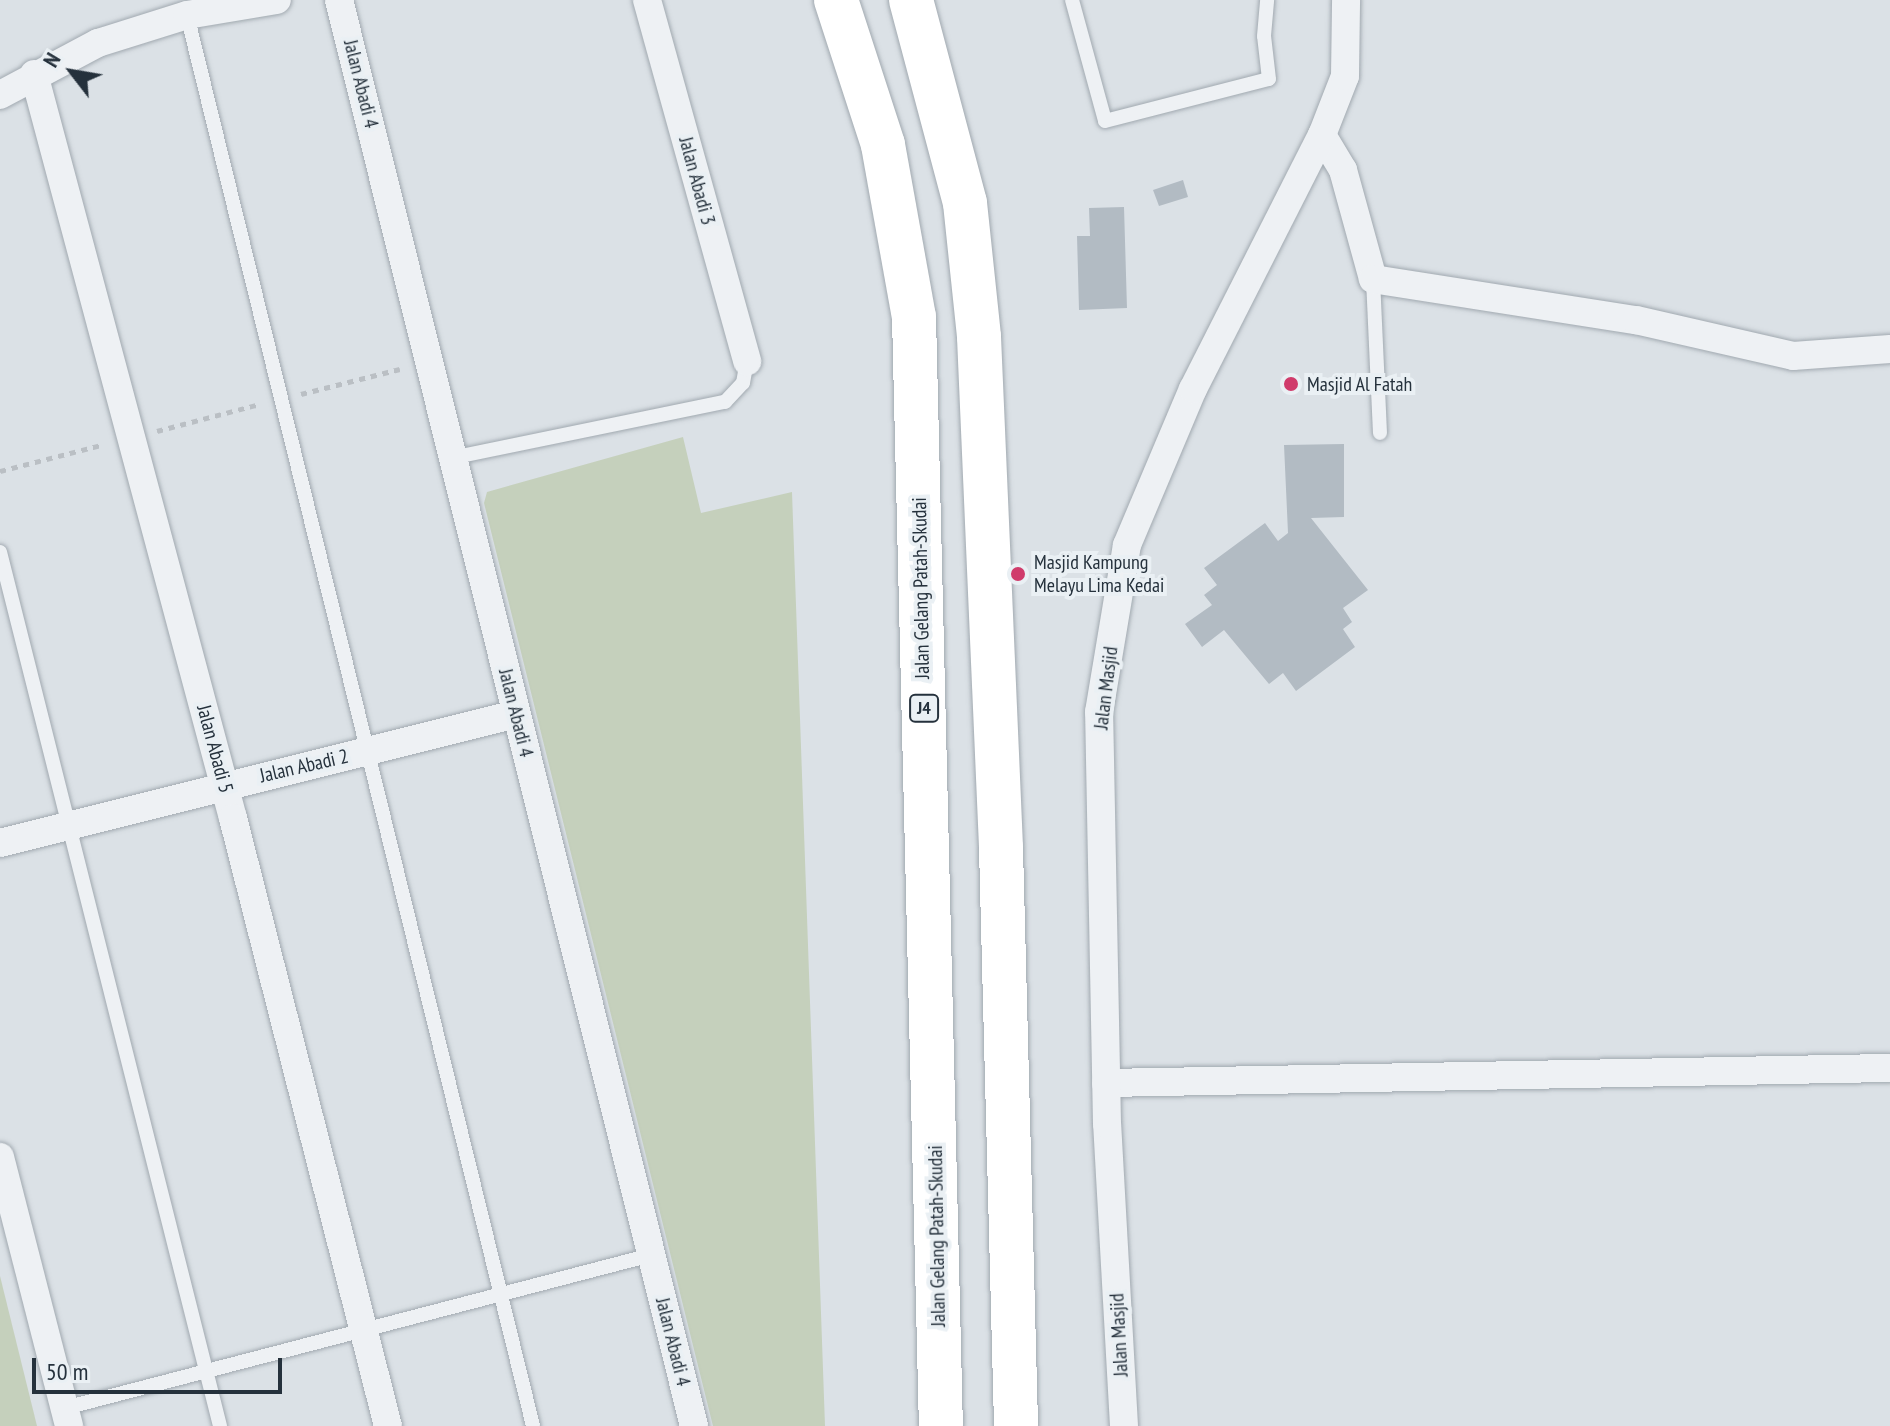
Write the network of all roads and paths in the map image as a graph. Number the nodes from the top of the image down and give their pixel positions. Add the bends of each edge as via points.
1 (277, 0) edge
2 (339, 0) edge
3 (647, 0) edge
4 (836, 0) edge
5 (911, 0) edge
6 (1072, 0) edge
7 (1267, 0) edge
8 (1346, 0) edge
9 (187, 15) junction
10 (34, 74) junction
11 (0, 95) edge
12 (1322, 135) junction
13 (1373, 279) junction
14 (1890, 349) edge
15 (432, 361) junction
16 (747, 361) joint
17 (280, 399) junction
18 (1380, 433) dead end
19 (132, 437) junction
20 (456, 457) junction
21 (0, 471) edge
22 (0, 552) edge
23 (516, 714) junction
24 (368, 751) junction
25 (224, 784) junction
26 (69, 827) junction
27 (0, 843) edge
28 (1890, 1068) edge
29 (1106, 1083) junction
30 (0, 1157) edge
31 (4, 1192) edge
32 (651, 1255) junction
33 (501, 1294) junction
34 (364, 1329) junction
35 (206, 1371) junction
36 (67, 1417) edge
37 (220, 1426) edge
38 (388, 1426) edge
39 (533, 1426) edge
40 (694, 1426) edge
41 (941, 1426) edge
42 (1016, 1426) edge
43 (1124, 1426) edge

1 - 9 street
2 - 15 street, Jalan Abadi 4
3 - 16 street, Jalan Abadi 3
4 - 41 main road, Jalan Gelang Patah-Skudai / J4 via 883,145 914,317
5 - 42 main road via 965,203 979,337 1001,848
6 - 7 lane via 1105,121 1269,79
8 - 12 street, Jalan Masjid via 1345,76
9 - 10 street via 98,43
9 - 17 lane
10 - 11 street
10 - 19 street, Jalan Abadi 5
12 - 13 street via 1343,170
12 - 29 street, Jalan Masjid via 1193,389 1127,545 1099,712
13 - 14 street via 1636,320 1793,356
13 - 18 lane
15 - 17 path
15 - 20 street, Jalan Abadi 4
16 - 20 lane via 743,383 725,402
17 - 19 path
17 - 24 lane
19 - 21 path
19 - 25 street, Jalan Abadi 5
20 - 23 street, Jalan Abadi 4
22 - 26 lane
23 - 24 street, Jalan Abadi 2
23 - 32 street, Jalan Abadi 4
24 - 25 street, Jalan Abadi 2
24 - 33 lane
25 - 26 street, Jalan Abadi 2
25 - 34 street, Jalan Abadi 5
26 - 27 street, Jalan Abadi 2
26 - 35 lane
28 - 29 street
29 - 43 street, Jalan Masjid
30 - 31 street
31 - 36 street
32 - 33 lane
32 - 40 street, Jalan Abadi 4
33 - 34 lane
33 - 39 lane
34 - 35 lane
34 - 38 street, Jalan Abadi 5
35 - 36 lane
35 - 37 lane

